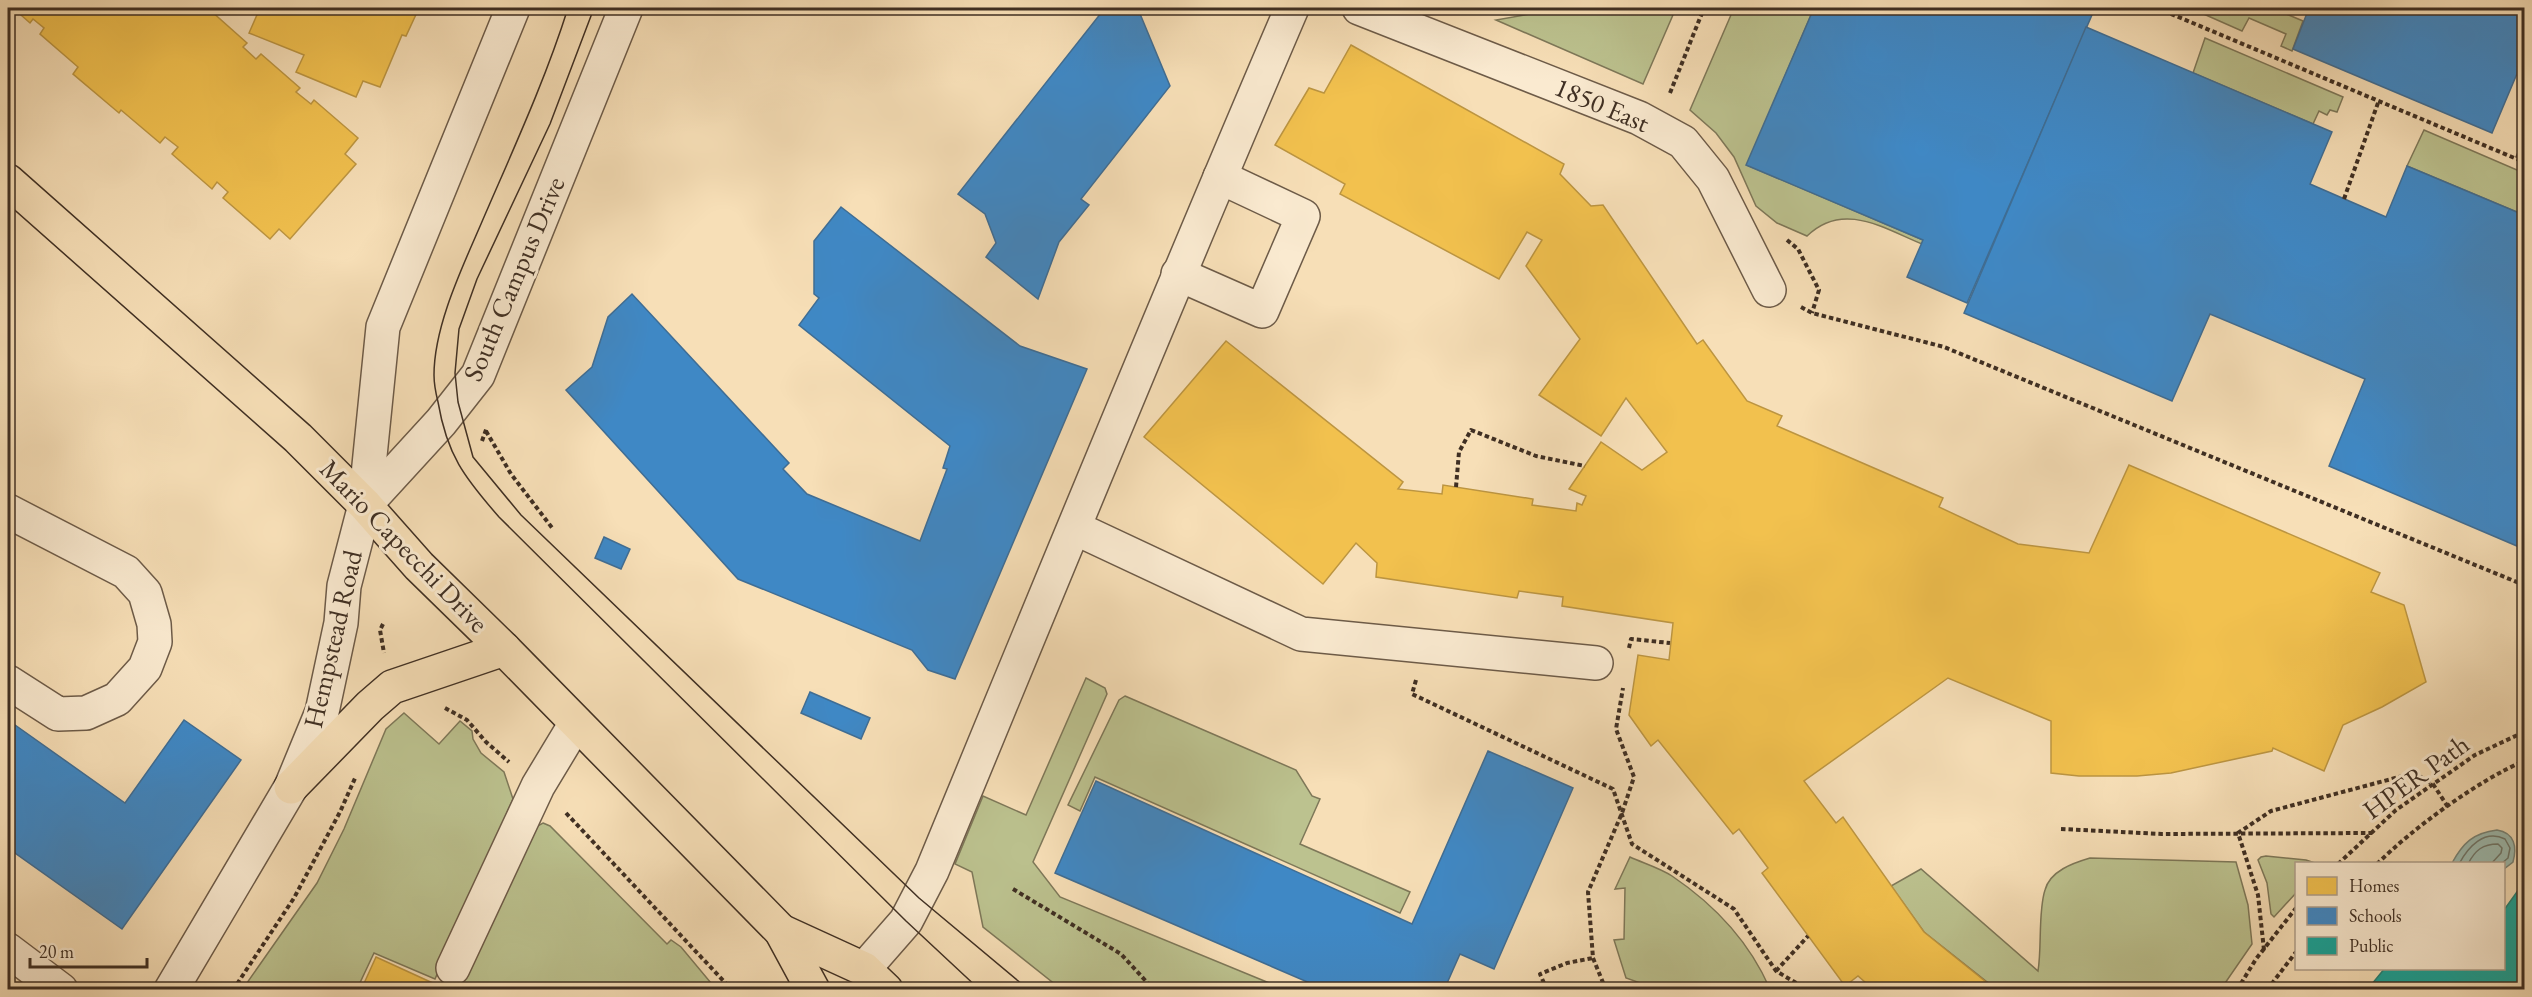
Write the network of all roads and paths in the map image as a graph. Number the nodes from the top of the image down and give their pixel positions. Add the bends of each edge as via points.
1 (513, 8) edge
2 (626, 8) edge
3 (1292, 8) edge
4 (1359, 8) edge
5 (1704, 8) edge
6 (2157, 8) edge
7 (2299, 8) edge
8 (2309, 8) edge
9 (1669, 95) dead end
10 (2379, 100) junction
11 (2524, 141) edge
12 (2517, 158) junction
13 (2524, 162) edge
14 (1220, 177) junction
15 (8, 181) edge
16 (2344, 199) dead end
17 (1178, 274) junction
18 (1768, 290) dead end
19 (1812, 313) dead end
20 (486, 430) dead end
21 (1585, 466) dead end
22 (1456, 487) dead end
23 (365, 505) junction
24 (8, 511) edge
25 (1075, 528) junction
26 (553, 529) dead end
27 (2524, 585) edge
28 (1670, 643) dead end
29 (1426, 645) junction
30 (504, 649) junction
31 (1629, 650) dead end
32 (1596, 663) dead end
33 (8, 682) edge
34 (1623, 684) dead end
35 (576, 723) junction
36 (2524, 732) edge
37 (2524, 761) edge
38 (358, 771) dead end
39 (2433, 784) junction
40 (291, 787) junction
41 (2448, 807) junction
42 (1622, 813) junction
43 (2061, 829) dead end
44 (2238, 833) junction
45 (2372, 833) junction
46 (2340, 862) edge
47 (2379, 862) edge
48 (1013, 889) dead end
49 (2295, 909) edge
50 (781, 932) junction
51 (1808, 936) dead end
52 (8, 950) edge
53 (2264, 950) junction
54 (2295, 953) edge
55 (1593, 958) junction
56 (453, 968) dead end
57 (1776, 971) junction
58 (875, 979) edge
59 (1867, 984) dead end
60 (61, 990) edge
61 (171, 990) edge
62 (233, 990) edge
63 (813, 990) edge
64 (1154, 990) edge
65 (1547, 990) edge
66 (1606, 990) edge
67 (1808, 990) edge
68 (1862, 990) edge
69 (2237, 990) edge
70 (2267, 990) edge

1 - 23 street via 383,327
2 - 23 street, South Campus Drive via 478,375
3 - 14 street
4 - 18 street, 1850 East via 1639,118 1683,142 1713,179
5 - 9 path
6 - 10 path
7 - 8 path
10 - 12 path
10 - 16 path
11 - 12 path
12 - 13 path
14 - 17 street
14 - 17 street via 1303,216 1281,269 1262,311
15 - 23 main road, Mario Capecchi Drive via 297,438
17 - 25 street
19 - 27 path via 1944,347
20 - 26 path via 511,474
21 - 22 path via 1536,456 1471,430 1459,452
23 - 30 main road, Mario Capecchi Drive via 419,566
23 - 40 street, Hempstead Road via 344,586 341,623 322,712
24 - 33 street via 126,572 145,593 155,642 145,668 117,699 86,712 58,714
25 - 29 street via 1301,634
25 - 58 street via 932,871
28 - 31 path via 1630,639
29 - 32 street
29 - 42 path via 1413,694 1613,789
30 - 35 main road, Mario Capecchi Drive
30 - 40 main road via 392,687
34 - 42 path via 1616,729 1634,777
35 - 50 main road, Mario Capecchi Drive
35 - 56 street via 538,786
36 - 39 path, HPER Path via 2475,755
37 - 41 path
38 - 62 path via 294,898
39 - 41 path
39 - 44 path via 2414,773 2271,811
39 - 45 path, HPER Path
40 - 61 street, Hempstead Road
41 - 47 path
42 - 55 path via 1588,892
42 - 57 path via 1632,844 1734,909
43 - 44 path
44 - 45 path
44 - 53 path via 2259,895
45 - 46 path, HPER Path
48 - 64 path via 1120,954
49 - 53 path
50 - 58 main road, Mario Capecchi Drive
50 - 63 main road, Mario Capecchi Drive
51 - 57 path
52 - 60 street
53 - 69 path
54 - 70 path
55 - 65 path via 1540,974
55 - 66 path
57 - 67 path
59 - 68 path

